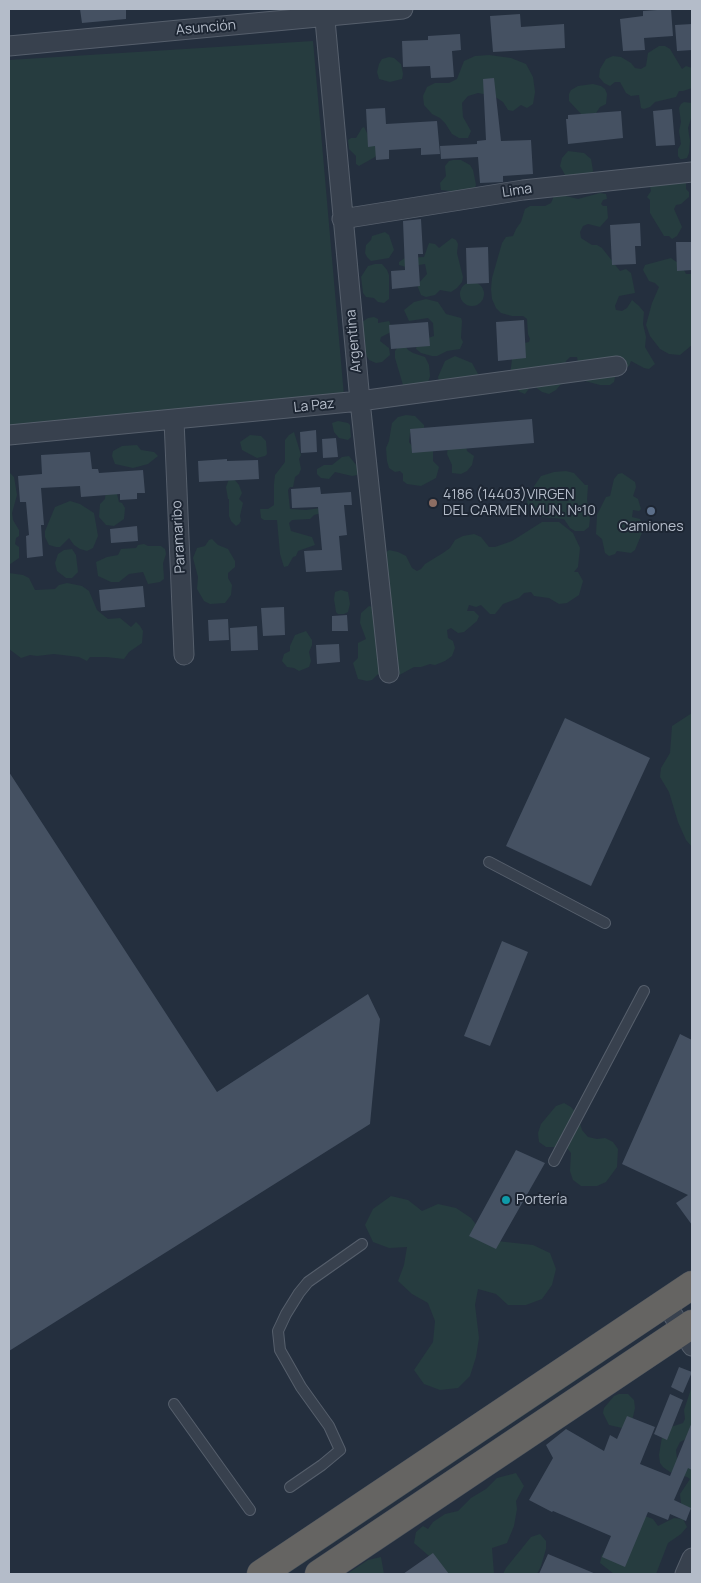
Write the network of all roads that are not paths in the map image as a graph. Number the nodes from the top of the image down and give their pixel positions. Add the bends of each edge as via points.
1 (403, 9) edge
2 (325, 13) edge
3 (9, 46) edge
4 (692, 172) edge
5 (342, 219) junction
6 (617, 366) dead end
7 (360, 401) junction
8 (174, 420) junction
9 (9, 435) edge
10 (184, 655) dead end
11 (390, 673) dead end
12 (489, 862) dead end
13 (605, 923) dead end
14 (644, 991) dead end
15 (554, 1161) dead end
16 (362, 1244) dead end
17 (692, 1285) edge
18 (665, 1302) junction
19 (689, 1333) edge
20 (174, 1404) dead end
21 (290, 1487) dead end
22 (250, 1510) dead end
23 (692, 1558) edge
24 (261, 1574) edge
25 (319, 1574) edge
26 (686, 1574) edge

1 - 2 street, Asunción
2 - 3 street, Asunción
2 - 5 street, Argentina
4 - 5 street, Lima via 523,190
5 - 7 street, Argentina
6 - 7 street, La Paz
7 - 8 street, La Paz
7 - 11 street, Argentina
8 - 9 street, La Paz
8 - 10 street, Paramaribo
12 - 13 lane
14 - 15 lane
16 - 21 lane via 308,1282 278,1331 280,1350 329,1426 340,1450
17 - 18 highway
18 - 19 street
18 - 24 highway
19 - 25 highway
20 - 22 lane
23 - 26 street

